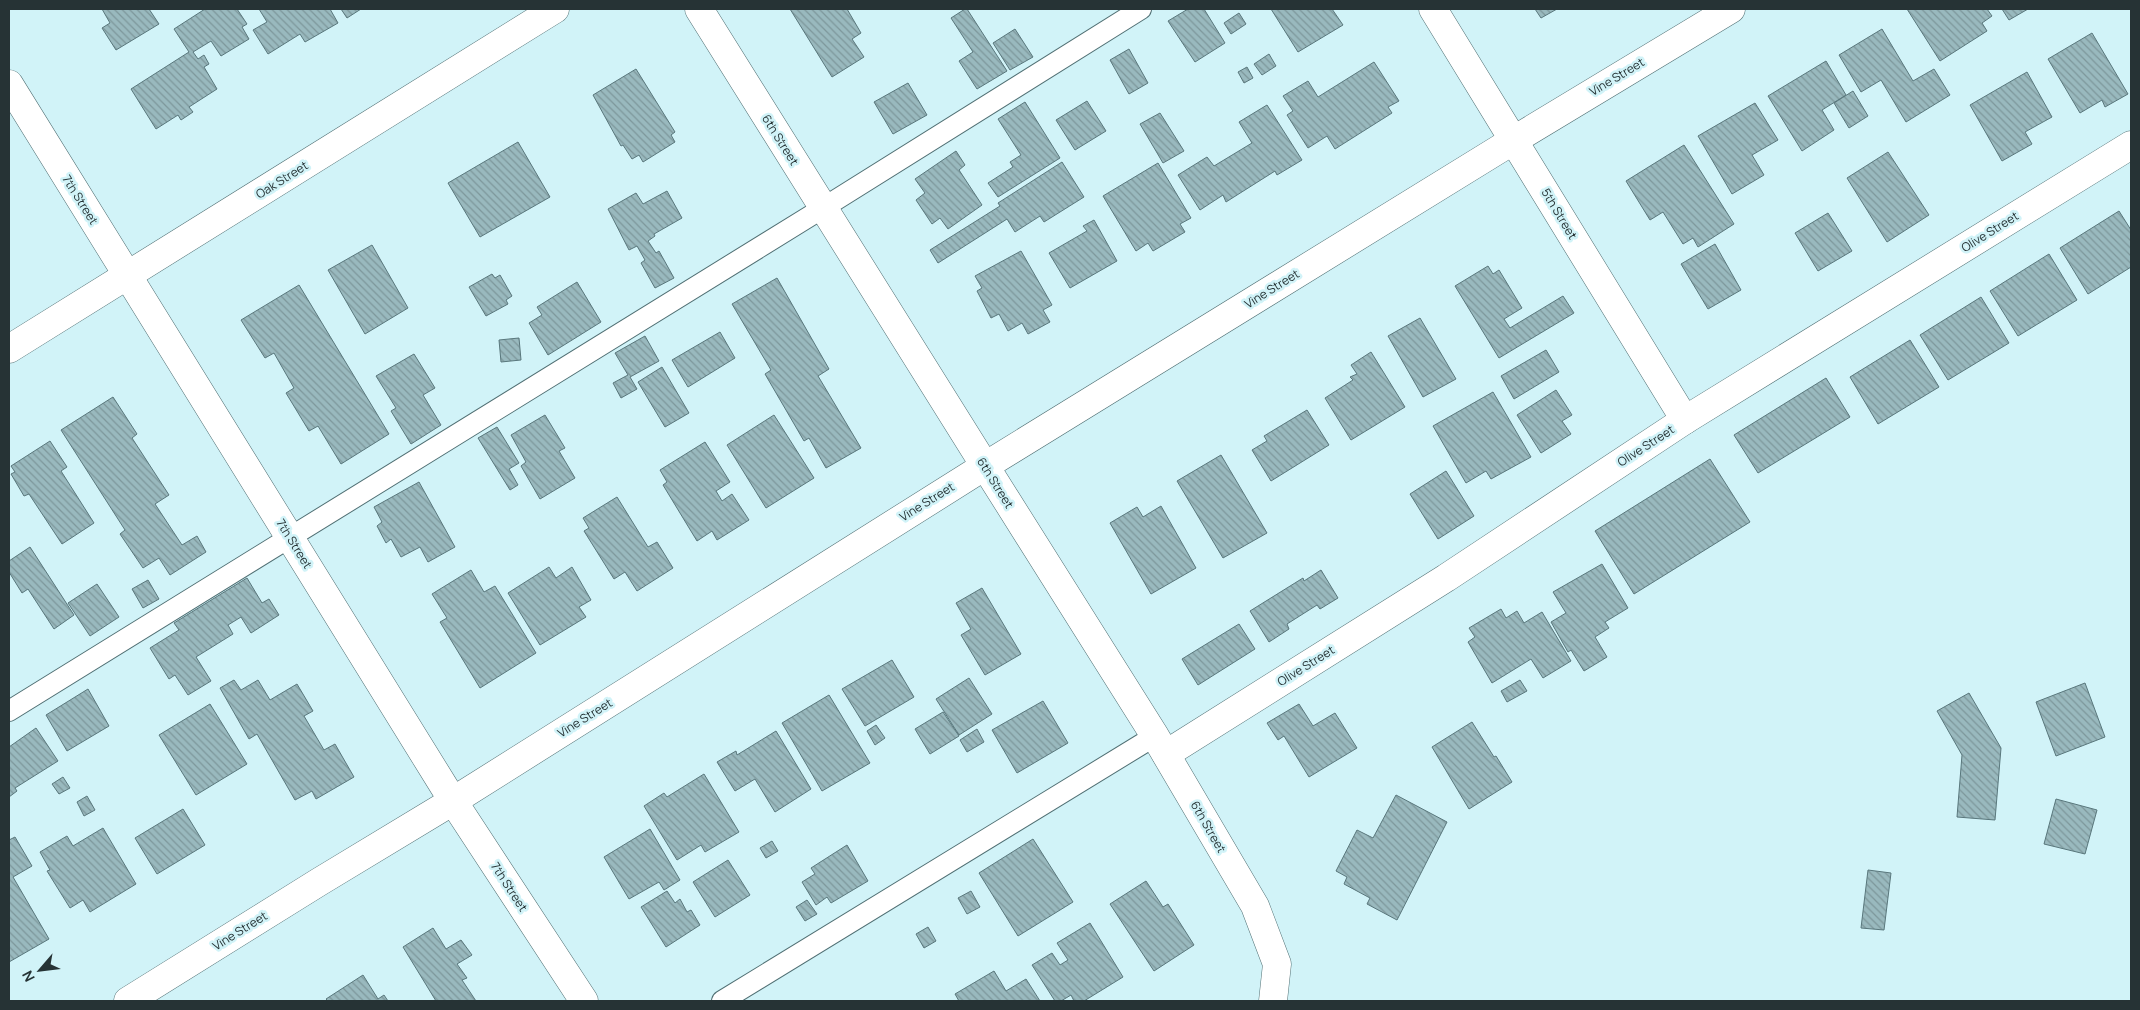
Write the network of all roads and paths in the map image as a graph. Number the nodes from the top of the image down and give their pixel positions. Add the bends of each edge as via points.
1 (555, 9) edge
2 (699, 9) edge
3 (1141, 9) edge
4 (1433, 9) edge
5 (1731, 9) edge
6 (9, 84) edge
7 (1514, 140) junction
8 (2131, 144) edge
9 (823, 208) junction
10 (127, 277) junction
11 (9, 349) edge
12 (1685, 420) junction
13 (985, 466) junction
14 (289, 536) junction
15 (9, 711) edge
16 (1160, 745) junction
17 (453, 802) junction
18 (128, 1001) edge
19 (584, 1001) edge
20 (722, 1001) edge
21 (1273, 1001) edge

1 - 10 street, Oak Street
2 - 9 street, 6th Street
3 - 9 lane
4 - 7 street, 5th Street
5 - 7 street, Vine Street
6 - 10 street, 7th Street
7 - 12 street, 5th Street
7 - 13 street, Vine Street
8 - 12 street, Olive Street
9 - 13 street, 6th Street
9 - 14 lane
10 - 11 street, Oak Street
10 - 14 street, 7th Street
12 - 16 street, Olive Street via 1446,578
13 - 16 street, 6th Street
13 - 17 street, Vine Street
14 - 15 lane
14 - 17 street, 7th Street
16 - 20 lane
16 - 21 street, 6th Street via 1255,906 1277,964
17 - 18 street, Vine Street
17 - 19 street, 7th Street

